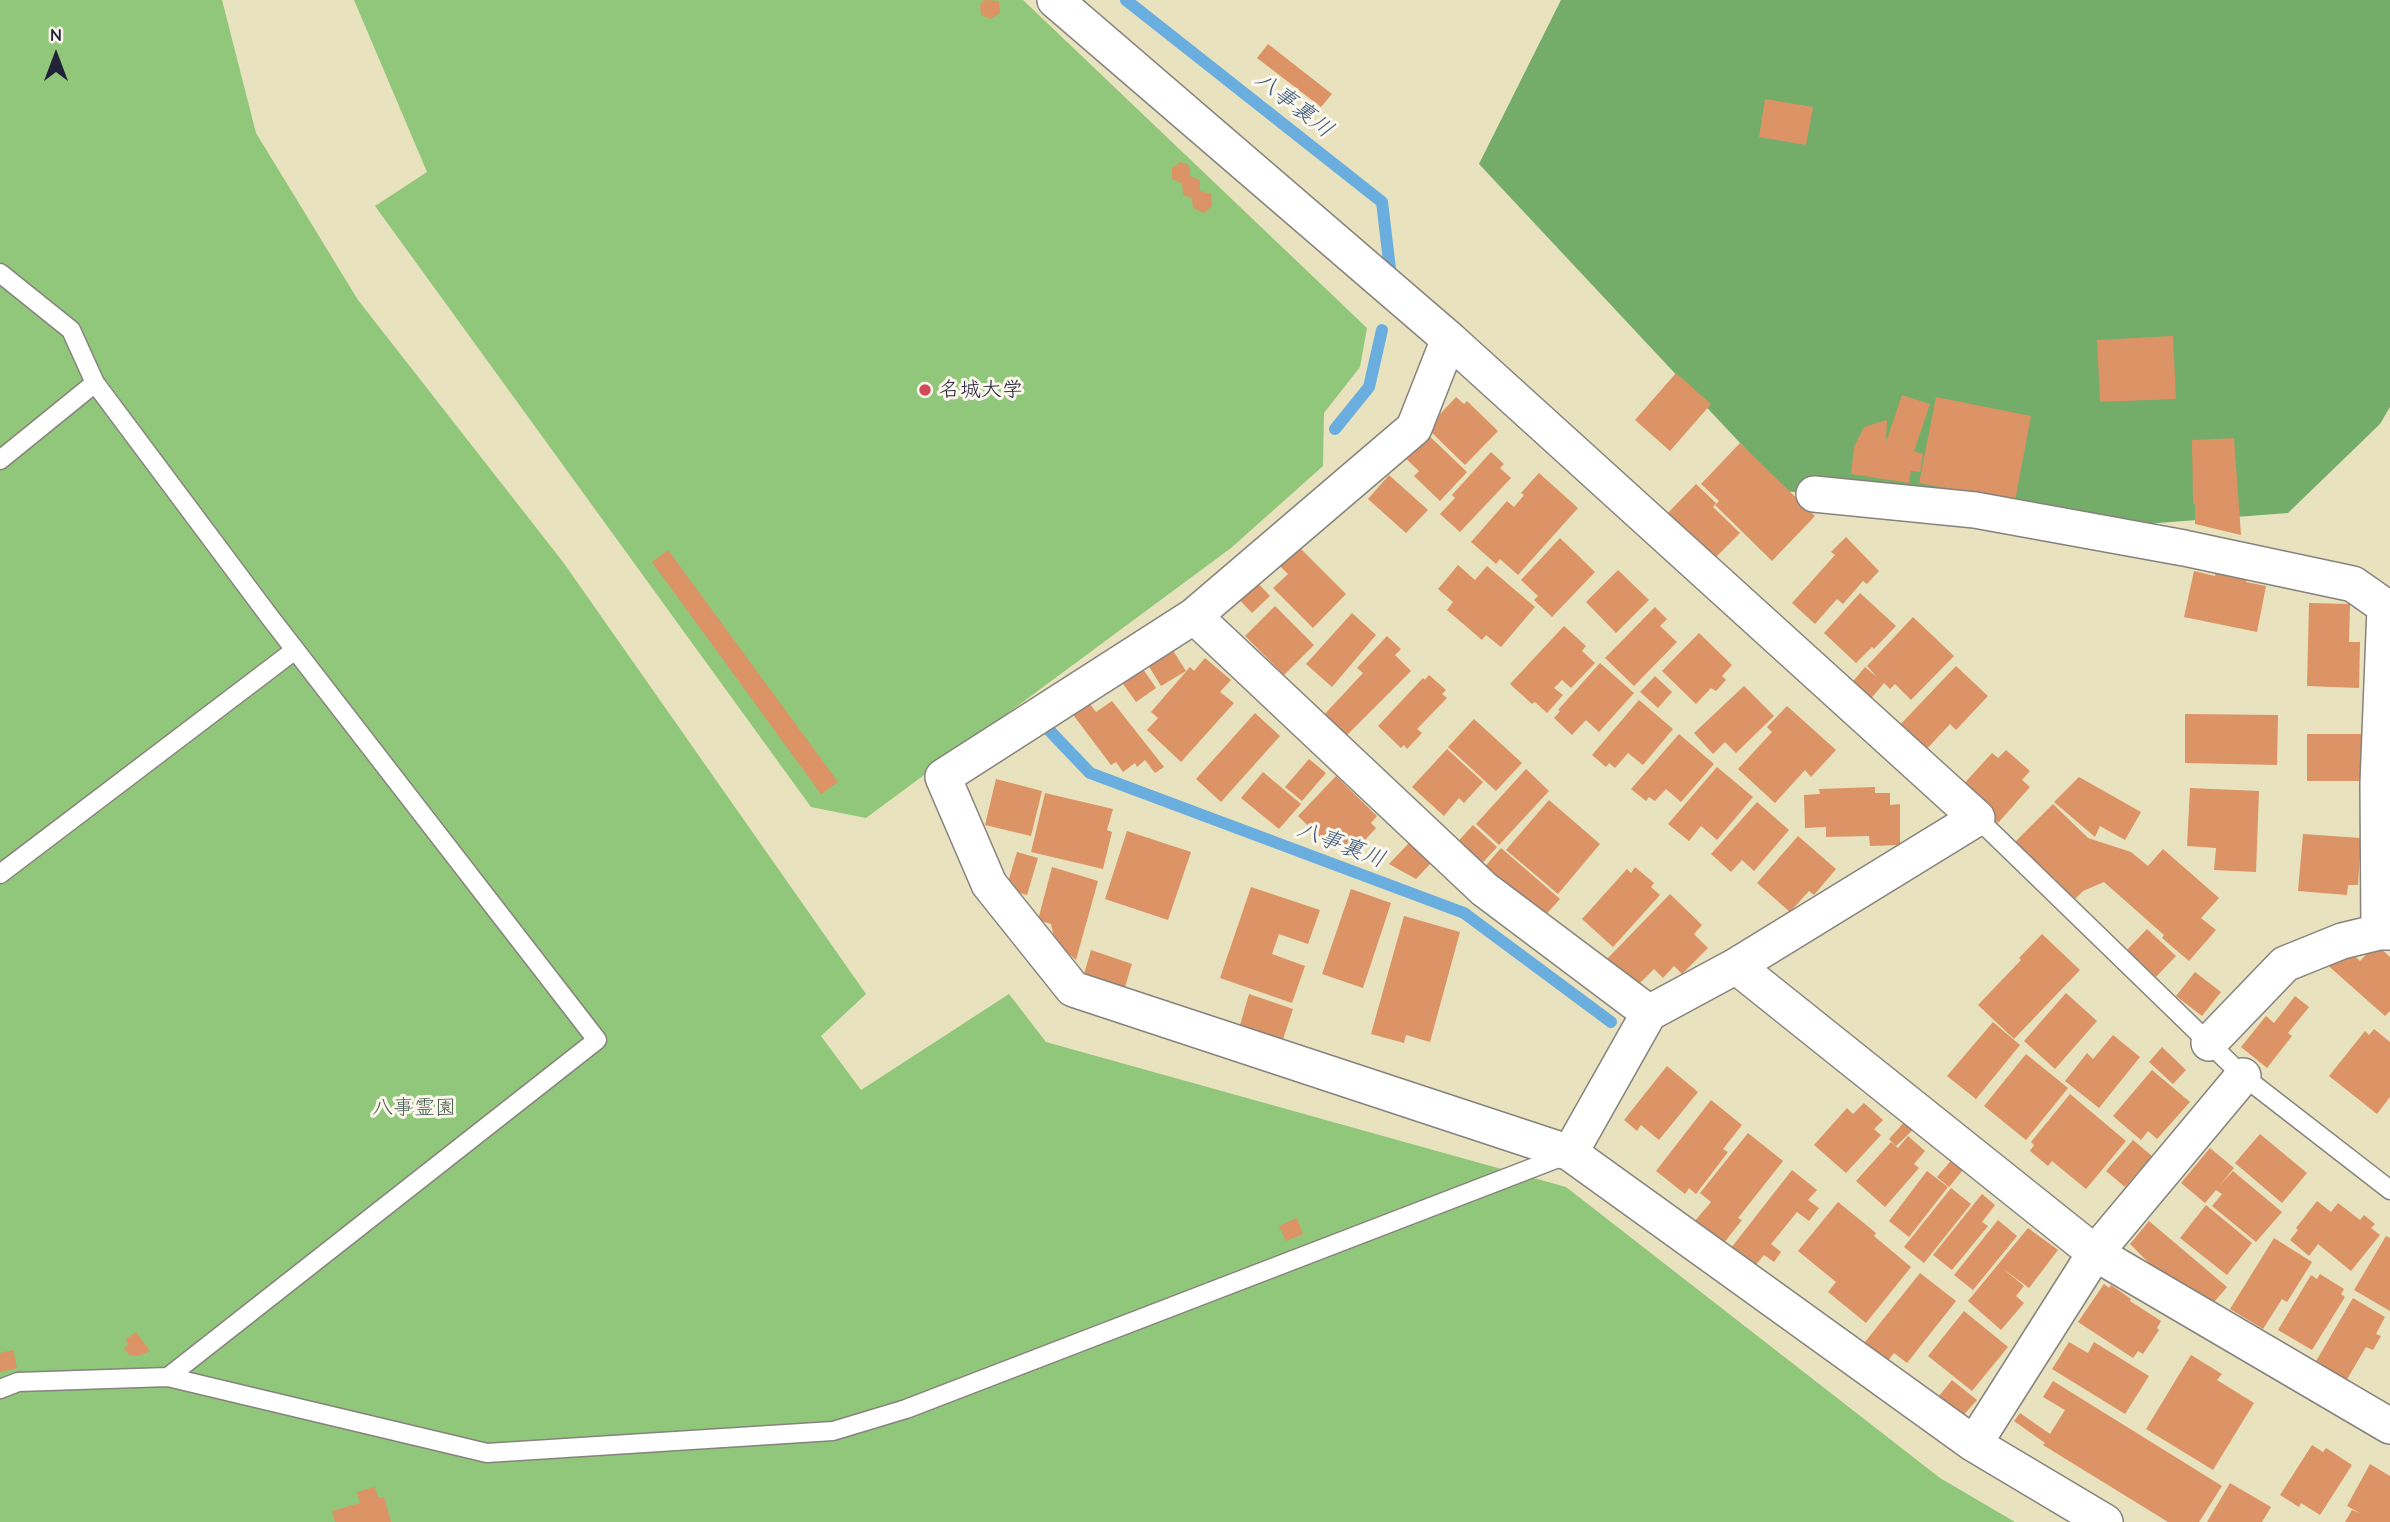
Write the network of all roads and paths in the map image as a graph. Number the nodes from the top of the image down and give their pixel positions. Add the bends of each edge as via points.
1 (1055, 0) edge
2 (0, 273) edge
3 (1449, 339) junction
4 (94, 383) junction
5 (0, 460) edge
6 (1814, 494) dead end
7 (2387, 609) edge
8 (1194, 616) junction
9 (296, 650) junction
10 (2384, 784) edge
11 (1977, 818) junction
12 (0, 874) edge
13 (2384, 932) edge
14 (1735, 966) junction
15 (1649, 1013) junction
16 (2209, 1043) junction
17 (2242, 1076) junction
18 (1570, 1153) junction
19 (2390, 1190) edge
20 (2095, 1253) junction
21 (168, 1377) junction
22 (0, 1390) edge
23 (2390, 1426) edge
24 (1974, 1444) junction
25 (2105, 1522) edge

1 - 3 street
2 - 4 lane via 71,330
3 - 8 street via 1414,428
3 - 11 street
4 - 5 lane
4 - 9 lane
6 - 7 street via 1975,510 2184,548 2353,584
7 - 10 street
8 - 15 street via 1484,889
8 - 18 street via 943,777 989,884 1073,989
9 - 12 lane
9 - 21 lane via 597,1040
10 - 13 street
11 - 14 street
11 - 16 lane
13 - 16 street via 2342,941 2285,964
14 - 15 street
14 - 20 street
15 - 18 street
16 - 17 lane
17 - 19 lane
17 - 20 street
18 - 21 lane via 906,1409 833,1431 487,1453
18 - 24 street
20 - 23 street
20 - 24 street
21 - 22 lane via 18,1382
24 - 25 street

